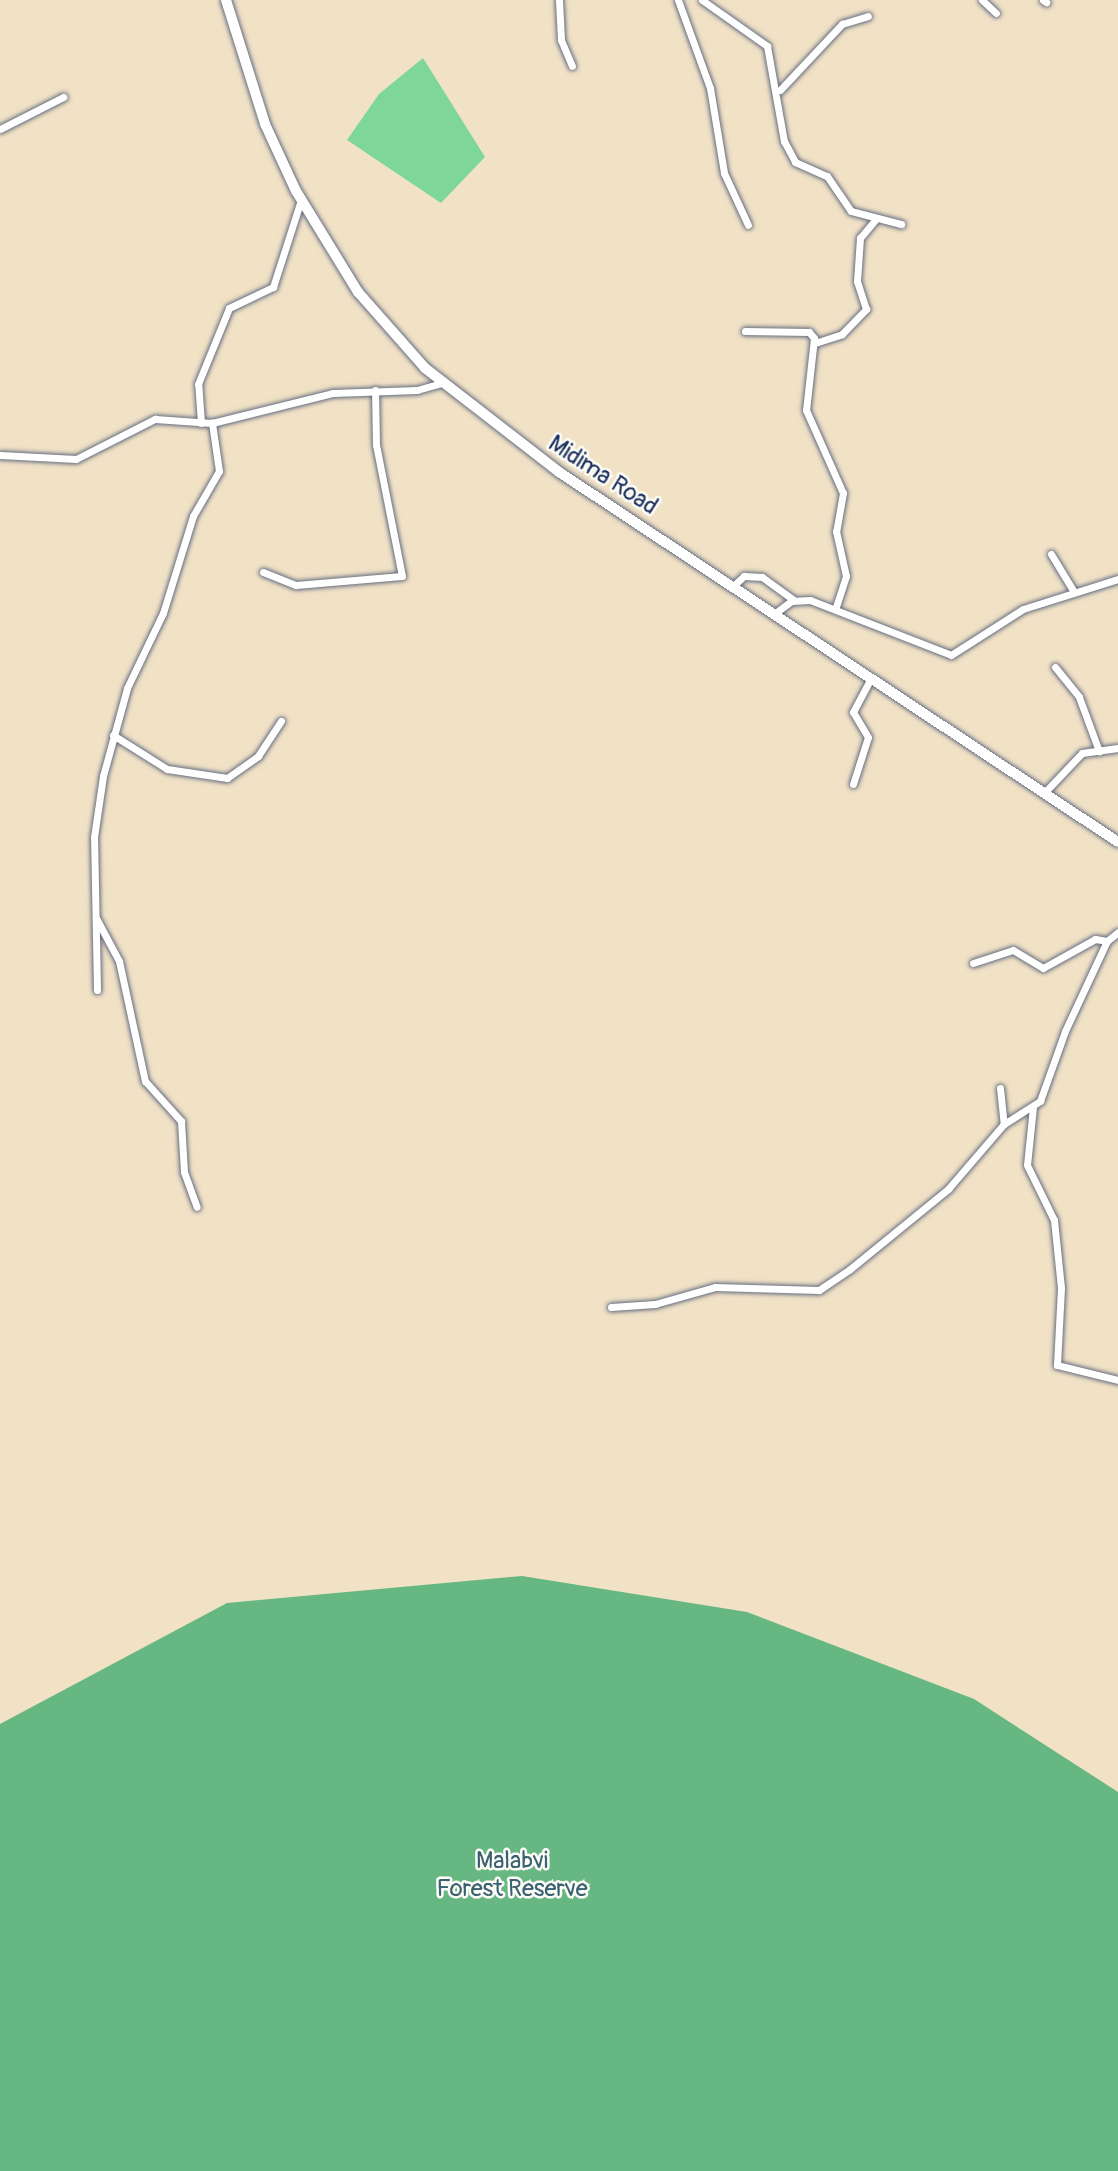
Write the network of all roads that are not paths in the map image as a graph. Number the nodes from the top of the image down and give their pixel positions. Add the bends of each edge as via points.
1 (226, 0) edge
2 (559, 0) edge
3 (678, 0) edge
4 (702, 0) edge
5 (982, 0) edge
6 (996, 13) dead end
7 (868, 16) dead end
8 (572, 66) dead end
9 (780, 90) junction
10 (63, 97) dead end
11 (0, 129) edge
12 (301, 200) junction
13 (876, 219) junction
14 (901, 224) dead end
15 (748, 225) dead end
16 (745, 331) dead end
17 (815, 343) junction
18 (441, 383) junction
19 (375, 390) junction
20 (201, 423) junction
21 (212, 423) junction
22 (0, 455) edge
23 (1051, 554) dead end
24 (263, 572) dead end
25 (1118, 579) edge
26 (733, 586) junction
27 (1074, 592) junction
28 (794, 600) junction
29 (836, 607) junction
30 (774, 614) junction
31 (1055, 667) dead end
32 (871, 678) junction
33 (281, 721) dead end
34 (113, 736) junction
35 (1118, 748) edge
36 (1099, 751) junction
37 (853, 784) dead end
38 (1044, 793) junction
39 (1118, 842) edge
40 (96, 917) junction
41 (1118, 932) edge
42 (1107, 942) junction
43 (972, 962) dead end
44 (97, 990) dead end
45 (1000, 1088) dead end
46 (1033, 1107) junction
47 (1004, 1124) junction
48 (197, 1207) dead end
49 (611, 1307) dead end
50 (1118, 1380) edge

1 - 12 main road, Midima Road via 265,124
2 - 8 street via 559,31
3 - 15 street via 710,88 724,173
4 - 9 street via 761,38
5 - 6 street
7 - 9 street via 842,24
9 - 13 street via 788,154 827,176 845,207
10 - 11 street
12 - 18 main road, Midima Road via 358,292
12 - 20 street via 273,287 229,308 198,384
13 - 14 street
13 - 17 street via 860,238 857,281 866,309 842,334
16 - 17 street via 809,332
17 - 29 street via 806,410 843,493 836,531 846,576
18 - 19 street
18 - 26 main road, Midima Road via 526,449
19 - 21 street via 333,393
19 - 24 street via 376,445 402,576 296,585
20 - 21 street
20 - 22 street via 143,422 76,459
21 - 34 street via 219,471 193,516 163,613 139,656
23 - 27 street
25 - 27 street
26 - 28 street via 744,576 762,577
26 - 30 main road, Midima Road
27 - 29 street via 1023,609 951,655
28 - 29 street
28 - 30 street
30 - 32 main road, Midima Road
31 - 36 street via 1079,697
32 - 37 street via 853,712 868,737
32 - 38 main road, Midima Road
33 - 34 street via 258,756 227,778 167,769 150,753
34 - 40 street via 95,821
35 - 36 street
36 - 38 street via 1067,764
38 - 39 main road, Midima Road
40 - 44 street
40 - 48 street via 119,961 145,1081 181,1121 184,1172
41 - 42 street
42 - 43 street via 1096,939 1043,968 1013,950
42 - 46 street via 1065,1031 1045,1094
45 - 47 street
46 - 47 street
46 - 50 street via 1027,1165 1054,1220 1061,1288 1057,1365
47 - 49 street via 948,1189 819,1290 715,1287 666,1302

